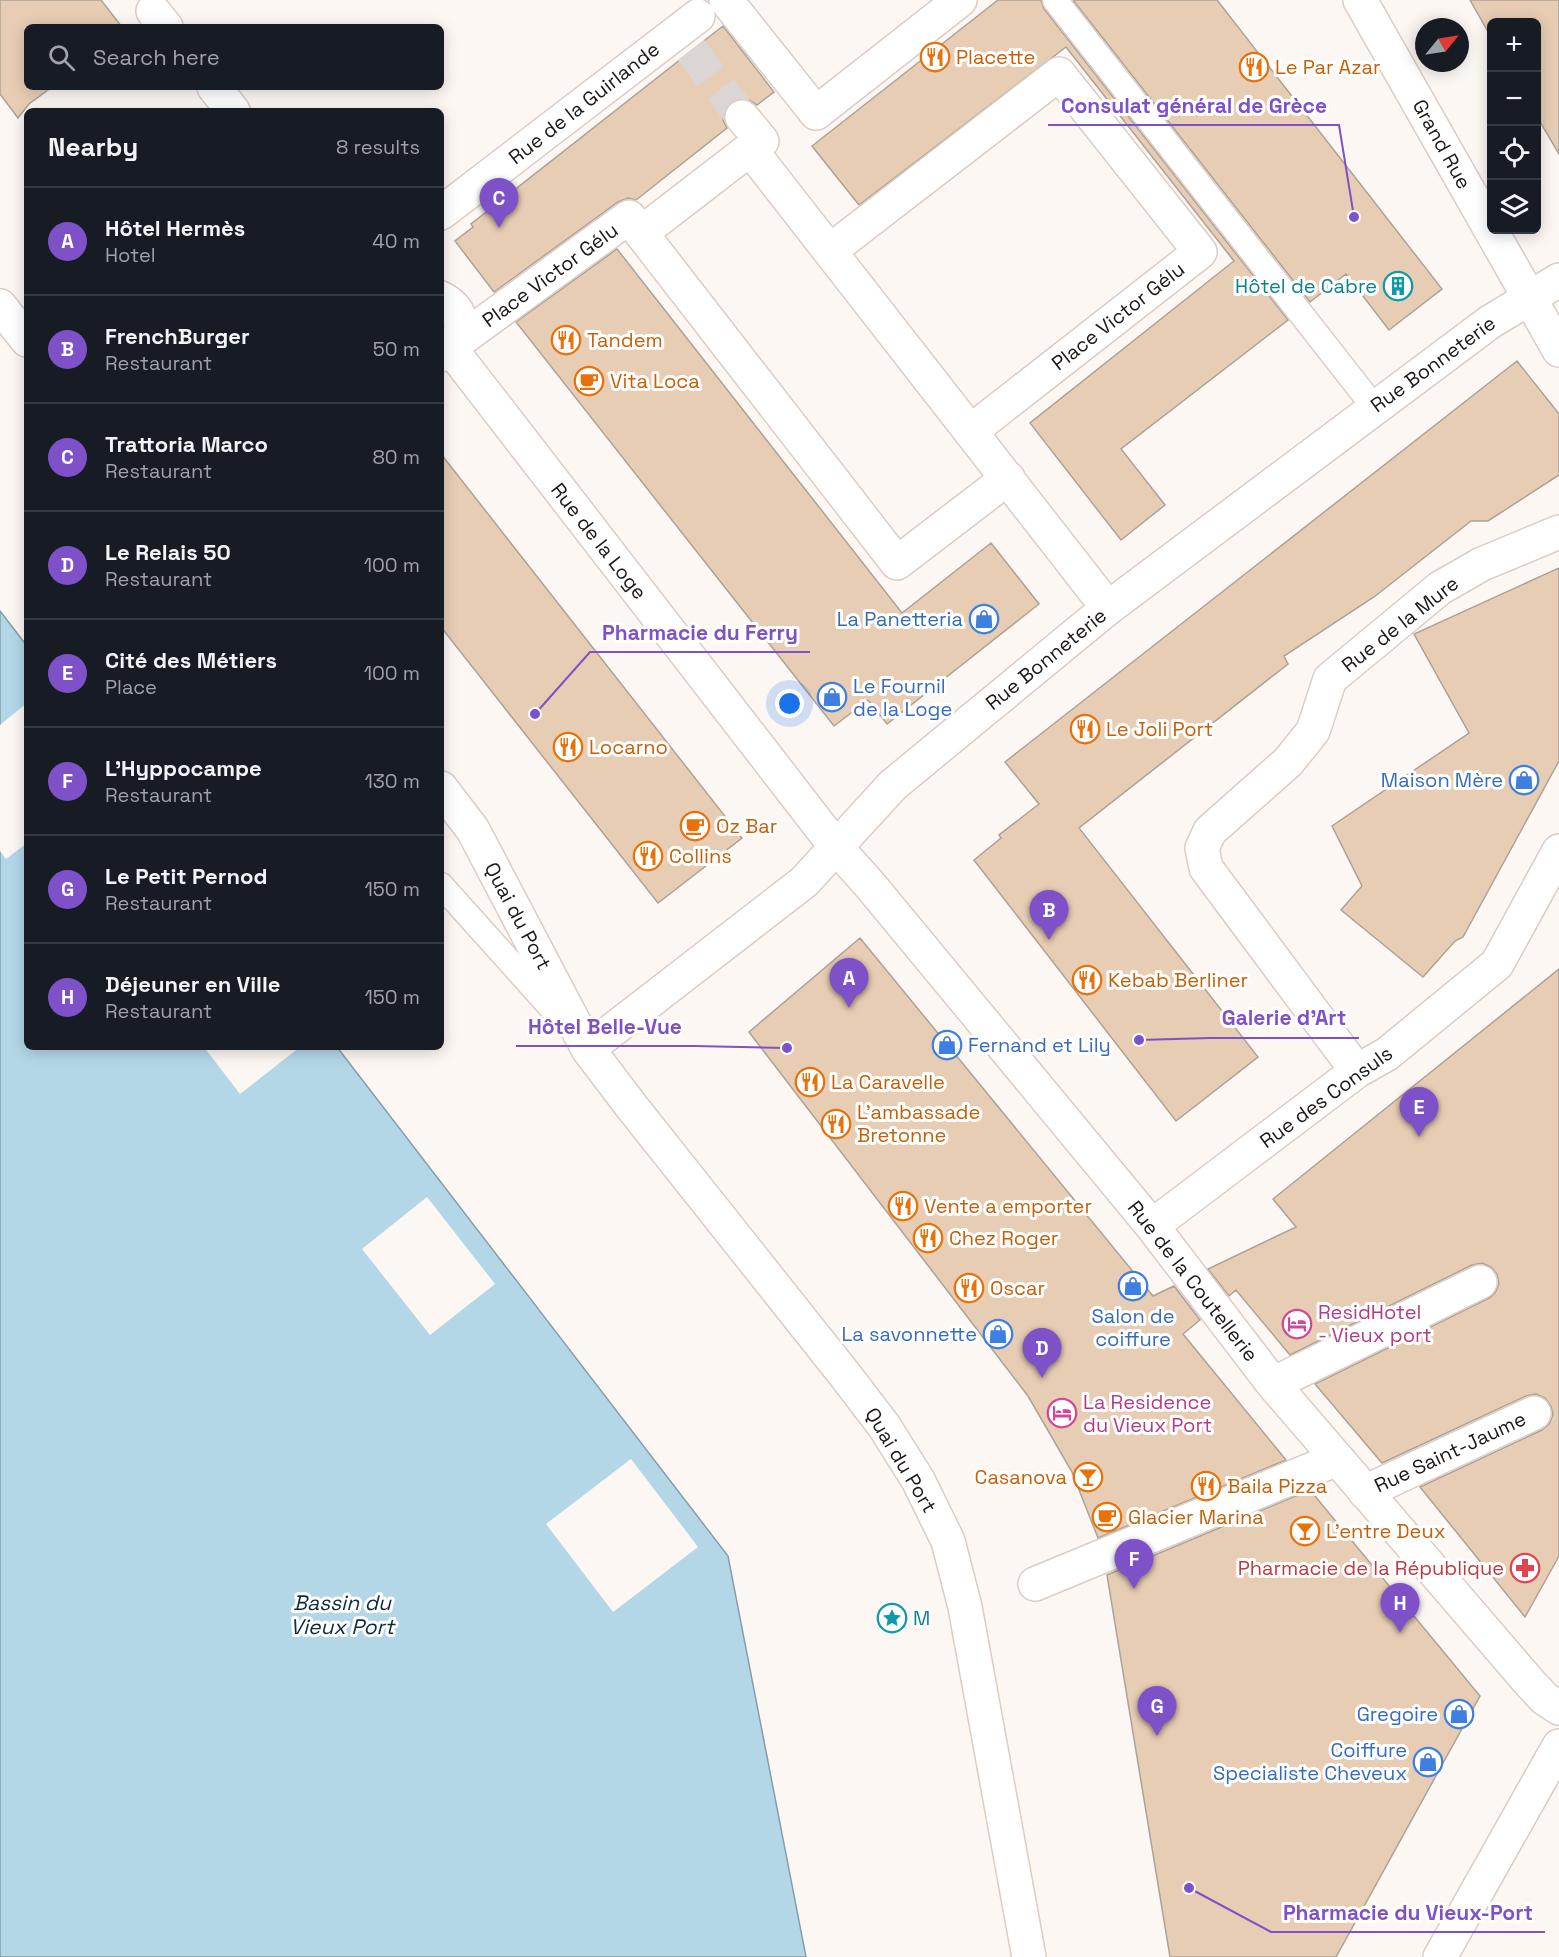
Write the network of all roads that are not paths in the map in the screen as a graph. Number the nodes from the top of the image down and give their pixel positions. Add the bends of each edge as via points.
1 (726, 0) edge
2 (960, 0) edge
3 (1055, 0) edge
4 (1360, 0) edge
5 (688, 33) dead end
6 (216, 90) edge
7 (231, 108) edge
8 (742, 117) tunnel mouth
9 (750, 149) junction
10 (444, 211) edge
11 (641, 233) junction
12 (831, 250) junction
13 (1559, 280) edge
14 (1528, 297) junction
15 (444, 299) edge
16 (0, 306) edge
17 (24, 336) edge
18 (449, 349) edge
19 (1559, 350) edge
20 (1374, 408) junction
21 (971, 431) junction
22 (1008, 478) junction
23 (1559, 532) edge
24 (1108, 608) junction
25 (444, 792) edge
26 (836, 847) junction
27 (1559, 851) edge
28 (444, 888) edge
29 (588, 1049) junction
30 (1357, 1071) junction
31 (1152, 1226) junction
32 (1480, 1282) dead end
33 (1273, 1384) junction
34 (1534, 1413) dead end
35 (1337, 1459) junction
36 (1365, 1492) junction
37 (1035, 1584) dead end
38 (1559, 1708) edge
39 (1559, 1746) edge
40 (1029, 1957) edge
41 (1440, 1957) edge

1 - 2 street via 816,113
3 - 20 lane
4 - 14 street, Grand Rue
5 - 10 street, Rue de la Guirlande
6 - 7 street
8 - 9 street via 762,141
9 - 11 street, Place Victor Gélu
9 - 12 street
11 - 18 street, Place Victor Gélu via 629,218
11 - 22 street, Place Victor Gélu via 897,563
12 - 21 street
12 - 21 street, Place Victor Gélu via 1059,74 1200,252
13 - 14 street, Rue Bonneterie
14 - 19 street, Grand Rue
14 - 20 street, Rue Bonneterie
15 - 18 street via 452,304 461,323 461,333
16 - 17 street
18 - 26 street, Rue de la Loge
20 - 24 street, Rue Bonneterie
21 - 22 street
22 - 24 street
23 - 30 street, Rue de la Mure via 1482,564 1440,588 1330,679 1313,732 1288,762 1210,831 1202,849 1206,868
24 - 26 street, Rue Bonneterie via 893,786
25 - 29 street, Quai du Port via 473,830
26 - 29 street, Rue Bonneterie via 804,882
26 - 31 street, Rue de la Coutellerie
27 - 30 street, Rue des Consuls via 1497,964 1387,1054
28 - 29 lane, Quai du Port
29 - 40 street, Quai du Port via 884,1426 918,1480 948,1541 965,1607
30 - 31 street, Rue des Consuls
31 - 33 street, Rue de la Coutellerie
32 - 33 street
33 - 35 street, Rue de la Coutellerie
34 - 36 street, Rue Saint-Jaume
35 - 36 street, Rue de la Coutellerie
35 - 37 street
36 - 38 street, Rue de la Coutellerie via 1530,1683
39 - 41 street

